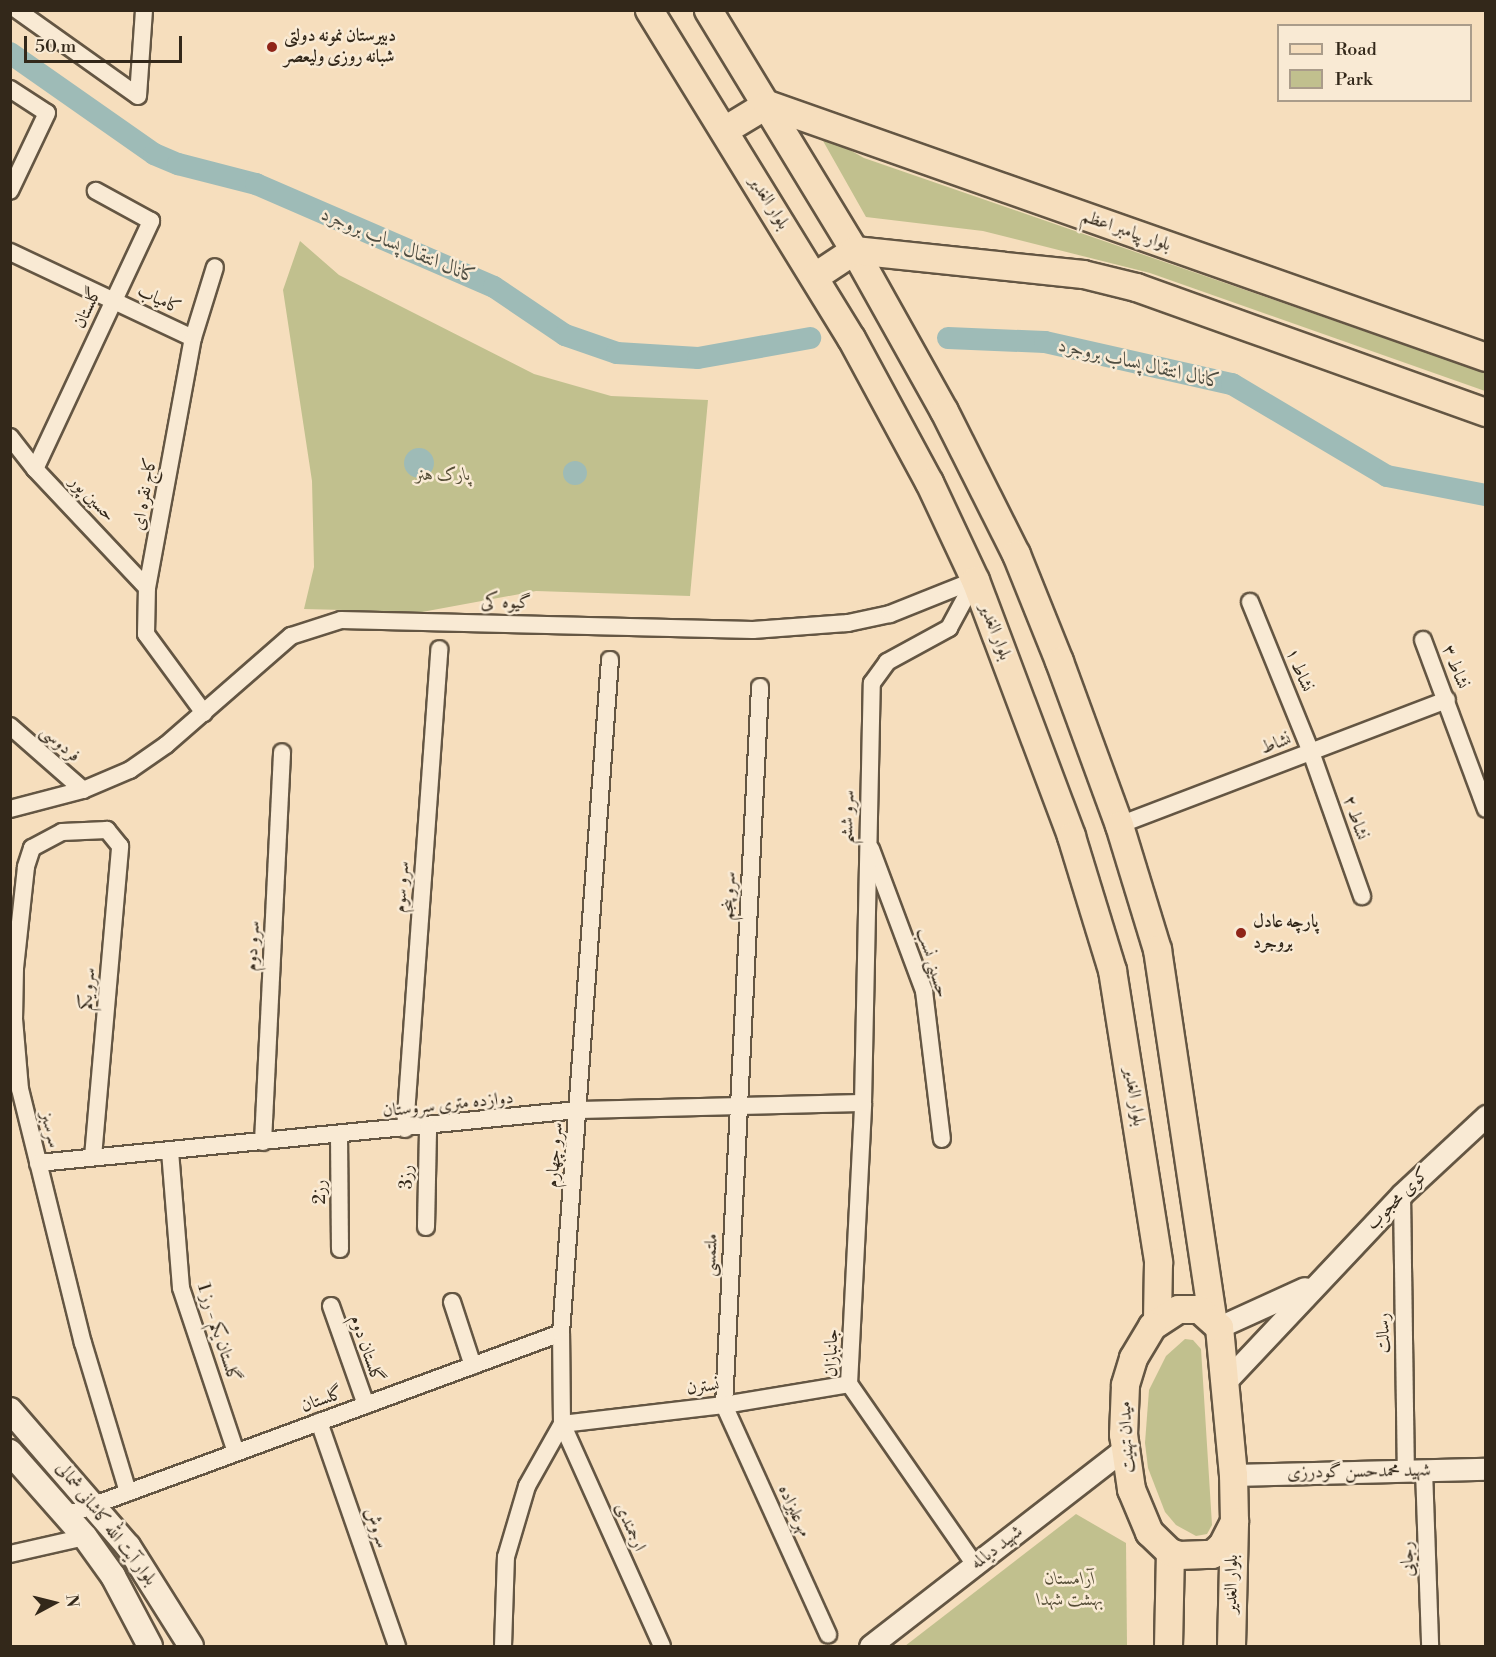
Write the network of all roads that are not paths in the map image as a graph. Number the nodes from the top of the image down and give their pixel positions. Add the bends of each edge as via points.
1 (17, 10) edge
2 (144, 10) edge
3 (649, 10) edge
4 (708, 10) edge
5 (10, 89) edge
6 (767, 104) junction
7 (724, 130) junction
8 (10, 190) edge
9 (96, 191) dead end
10 (854, 250) junction
11 (10, 252) edge
12 (215, 267) dead end
13 (814, 276) junction
14 (113, 300) junction
15 (193, 338) junction
16 (1485, 357) edge
17 (1485, 412) edge
18 (10, 437) edge
19 (35, 469) junction
20 (975, 580) junction
21 (147, 588) junction
22 (1250, 602) dead end
23 (1423, 640) dead end
24 (439, 649) dead end
25 (610, 660) dead end
26 (759, 687) dead end
27 (1447, 700) junction
28 (204, 713) junction
29 (10, 726) edge
30 (282, 752) dead end
31 (1311, 752) junction
32 (83, 790) junction
33 (10, 809) edge
34 (1485, 809) edge
35 (1119, 825) junction
36 (107, 830) joint
37 (867, 840) junction
38 (1362, 896) dead end
39 (15, 942) edge
40 (863, 1103) junction
41 (738, 1107) junction
42 (578, 1110) junction
43 (1485, 1116) edge
44 (428, 1128) junction
45 (405, 1129) junction
46 (339, 1135) junction
47 (942, 1138) dead end
48 (263, 1142) junction
49 (170, 1151) junction
50 (93, 1156) junction
51 (38, 1163) junction
52 (1402, 1194) junction
53 (426, 1227) dead end
54 (340, 1249) dead end
55 (1314, 1284) junction
56 (452, 1302) dead end
57 (330, 1306) dead end
58 (1157, 1322) junction
59 (1215, 1322) junction
60 (561, 1333) junction
61 (473, 1366) junction
62 (1225, 1382) junction
63 (849, 1384) junction
64 (366, 1405) junction
65 (723, 1405) junction
66 (10, 1410) edge
67 (319, 1422) junction
68 (562, 1424) junction
69 (1124, 1449) junction
70 (10, 1452) edge
71 (236, 1452) junction
72 (1485, 1469) edge
73 (1415, 1471) junction
74 (1233, 1475) junction
75 (128, 1492) junction
76 (95, 1503) junction
77 (67, 1515) junction
78 (1234, 1521) junction
79 (85, 1537) junction
80 (1170, 1552) junction
81 (10, 1554) edge
82 (975, 1565) junction
83 (828, 1634) dead end
84 (498, 1645) edge
85 (150, 1647) edge
86 (191, 1647) edge
87 (397, 1647) edge
88 (662, 1647) edge
89 (870, 1647) edge
90 (1168, 1647) edge
91 (1231, 1647) edge
92 (1430, 1647) edge

1 - 2 street via 138,96
3 - 7 main road, بلوار الغدیر
4 - 6 main road
5 - 8 street via 47,113
6 - 7 main road
6 - 10 main road
6 - 16 main road, بلوار پیامبر اعظم
7 - 13 main road, بلوار الغدیر
9 - 14 street, گلستان via 151,221
10 - 13 main road
10 - 17 main road via 1052,267 1136,287
10 - 35 main road via 944,411 1016,554
11 - 14 street, کامیاب
12 - 15 street, کاج نقره ای
13 - 20 main road, بلوار الغدیر via 929,482
14 - 15 street, کامیاب
14 - 19 street, گلستان
15 - 21 street, کاج نقره ای
18 - 19 street, حسین پور
19 - 21 street, حسین پور
20 - 28 street, گیوه کی via 890,614 848,622 753,630 341,620 291,636
20 - 37 street, سرو ششم via 949,628 887,662 872,683
20 - 58 main road, بلوار الغدیر via 1071,836 1112,970 1158,1262
21 - 28 street, کاج نقره ای via 146,634
22 - 31 street, نشاط ۱
23 - 27 street, نشاط ۳
24 - 45 street, سرو سوم
25 - 42 street, سرو چهارم
26 - 41 street, سرو پنجم
27 - 31 street, نشاط
27 - 34 street, نشاط ۳
28 - 32 street, گیوه کی via 130,770
29 - 32 street, فردوسی
30 - 48 street, سرو دوم
31 - 35 street, نشاط
31 - 38 street, نشاط ۲
32 - 33 street, گیوه کی
35 - 59 main road via 1157,949
36 - 39 street, سرسبز via 62,832 32,848
36 - 50 street, سرو یکم via 120,846
37 - 40 street, سرو ششم
37 - 47 street, حسینی نسب via 924,991
39 - 51 street, سرسبز via 14,1019 19,1077
40 - 41 street, دوازده متری سروستان
40 - 63 street, جانبازان
41 - 42 street, دوازده متری سروستان
41 - 65 street, ملتمسی
42 - 44 street, دوازده متری سروستان
42 - 60 street, سرو چهارم
43 - 52 street, کوی محجوب
44 - 45 street, دوازده متری سروستان
44 - 53 street, رز3
45 - 46 street, دوازده متری سروستان
46 - 48 street, دوازده متری سروستان
46 - 54 street, رز2
48 - 49 street, دوازده متری سروستان
49 - 50 street, دوازده متری سروستان
49 - 71 street, گلستان یکم - رز 1 via 181,1288
50 - 51 street, دوازده متری سروستان
51 - 75 street, سرسبز via 83,1343
52 - 55 street, کوی محجوب
52 - 73 street, رسالت
55 - 59 street
55 - 62 street, کوی محجوب
56 - 61 street
57 - 64 street, گلستان دوم
58 - 59 main road, میدان تهنیت via 1178,1309 1192,1308
58 - 69 main road, میدان تهنیت via 1137,1350 1125,1385
59 - 62 main road
60 - 61 street, گلستان
60 - 68 street, سرو چهارم
61 - 64 street, گلستان
62 - 74 main road
63 - 65 street, نسترن
63 - 82 street, جانبازان
64 - 67 street, گلستان
65 - 68 street, نسترن
65 - 83 street, مهرعلیزاده
66 - 76 main road, بلوار آیت الله کاشانی شمالی
67 - 71 street, گلستان
67 - 87 street, سروش
68 - 84 street via 527,1486 506,1557
68 - 88 street, ارجمندی
69 - 80 main road, میدان تهنیت via 1138,1513 1149,1532
69 - 82 street, شهید دیالمه
70 - 77 main road, بلوار آیت الله کاشانی شمالی
71 - 75 street, گلستان
72 - 73 street, شهید محمدحسن گودرزی
73 - 74 street, شهید محمدحسن گودرزی
73 - 92 street, رجایی
74 - 78 main road
75 - 76 street, گلستان
76 - 77 street, گلستان
76 - 86 main road, بلوار آیت الله کاشانی شمالی via 168,1605
77 - 79 main road, بلوار آیت الله کاشانی شمالی
78 - 80 main road via 1222,1545 1212,1554 1190,1558
78 - 91 main road, بلوار الغدیر
79 - 81 street
79 - 85 main road, بلوار آیت الله کاشانی شمالی via 113,1576
80 - 90 main road
82 - 89 street, شهید دیالمه

